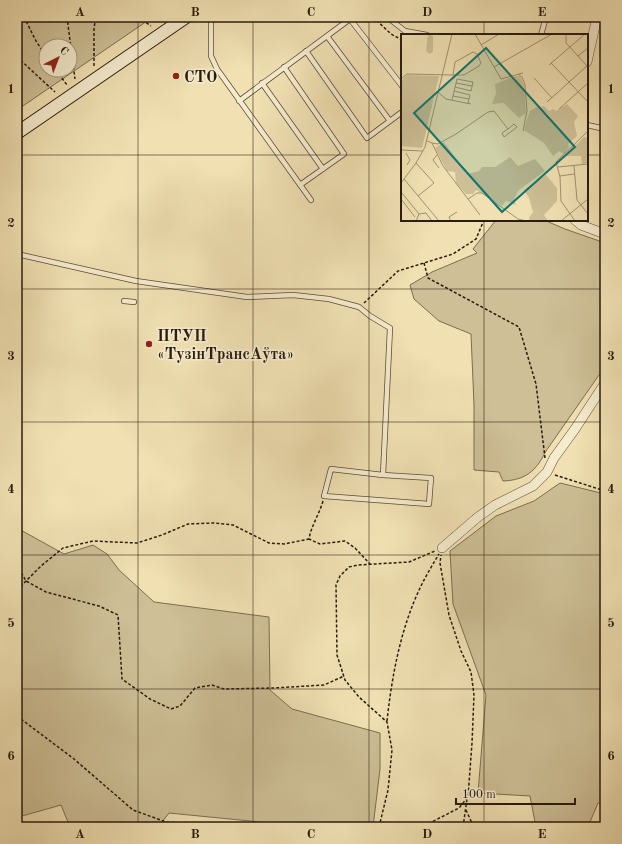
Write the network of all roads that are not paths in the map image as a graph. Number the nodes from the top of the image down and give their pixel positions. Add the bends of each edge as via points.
1 (186, 17) edge
2 (211, 17) edge
3 (387, 17) edge
4 (546, 17) edge
5 (597, 17) edge
6 (422, 34) edge
7 (541, 34) edge
8 (327, 36) junction
9 (306, 51) junction
10 (588, 58) edge
11 (284, 67) junction
12 (262, 83) junction
13 (401, 85) edge
14 (239, 101) junction
15 (401, 113) edge
16 (390, 121) junction
17 (588, 125) edge
18 (605, 129) edge
19 (17, 133) edge
20 (323, 169) junction
21 (300, 185) junction
22 (311, 200) dead end
23 (576, 221) edge
24 (605, 234) edge
25 (17, 254) edge
26 (124, 301) dead end
27 (134, 302) dead end
28 (605, 383) edge
29 (383, 475) junction
30 (442, 548) road end

1 - 19 main road
2 - 14 lane via 211,56
3 - 6 lane via 405,31
4 - 7 lane
5 - 10 street
8 - 9 lane
8 - 13 lane via 350,19
8 - 16 lane
9 - 11 lane
9 - 16 lane via 367,138
11 - 12 lane
11 - 20 lane via 344,154
12 - 14 lane
12 - 20 lane
14 - 21 lane
15 - 16 lane
17 - 18 lane
20 - 21 lane
21 - 22 lane
23 - 24 street
25 - 29 lane via 136,281 247,297 293,294 329,299 359,307 390,328
26 - 27 lane
28 - 30 street via 547,472 533,486 495,505 478,517
29 - 29 lane via 431,478 429,504 324,496 330,469

